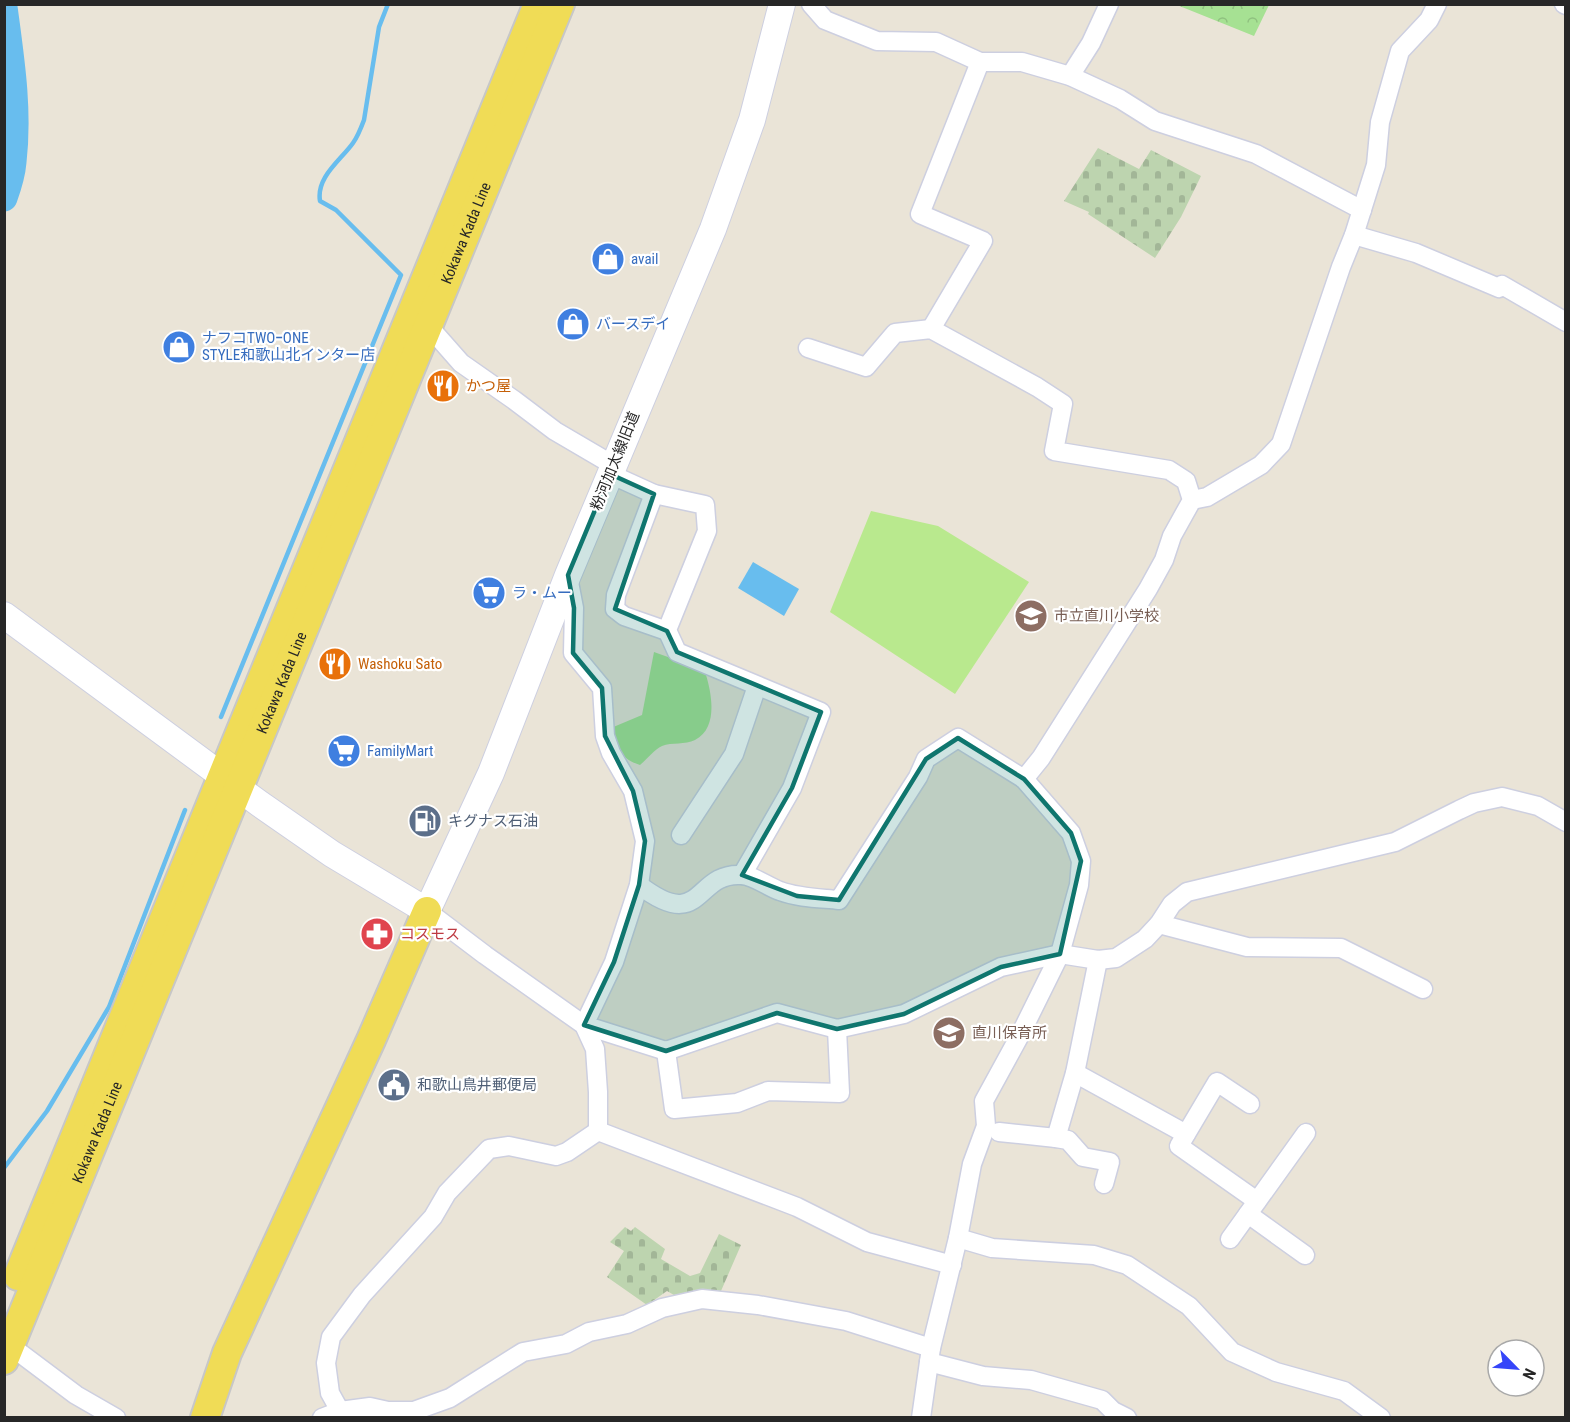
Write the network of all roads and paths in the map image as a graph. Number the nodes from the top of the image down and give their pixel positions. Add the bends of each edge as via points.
1 (538, 4) edge
2 (560, 4) edge
3 (782, 4) edge
4 (1109, 4) edge
5 (1437, 4) edge
6 (814, 6) edge
7 (980, 62) junction
8 (1070, 76) junction
9 (1362, 210) junction
10 (1354, 235) junction
11 (421, 317) junction
12 (1566, 322) edge
13 (931, 329) junction
14 (808, 348) dead end
15 (612, 469) junction
16 (654, 494) junction
17 (1192, 501) junction
18 (568, 575) junction
19 (4, 615) edge
20 (667, 631) junction
21 (757, 686) junction
22 (1024, 780) junction
23 (230, 782) junction
24 (1566, 822) edge
25 (681, 835) dead end
26 (742, 875) junction
27 (639, 885) junction
28 (427, 911) junction
29 (1159, 924) junction
30 (1060, 954) junction
31 (1098, 960) junction
32 (1423, 989) dead end
33 (584, 1025) junction
34 (837, 1029) junction
35 (666, 1051) junction
36 (1075, 1073) junction
37 (1250, 1104) dead end
38 (598, 1131) junction
39 (999, 1132) dead end
40 (1306, 1133) dead end
41 (1186, 1134) junction
42 (1056, 1138) junction
43 (1104, 1185) dead end
44 (1253, 1207) junction
45 (958, 1238) junction
46 (1230, 1239) dead end
47 (1305, 1255) dead end
48 (952, 1265) junction
49 (4, 1308) edge
50 (6, 1349) edge
51 (930, 1355) junction
52 (331, 1414) edge
53 (389, 1414) edge
54 (116, 1418) edge
55 (205, 1418) edge
56 (921, 1418) edge
57 (1127, 1418) edge
58 (1381, 1418) edge

1 - 11 main road, Kokawa Kada Line
2 - 11 main road, Kokawa Kada Line
3 - 15 street, 粉河加太線旧道 via 736,168
4 - 8 street
5 - 9 street via 1429,20 1401,51 1380,122 1376,165
6 - 7 street via 825,20 877,41 936,42
7 - 8 street via 1022,62
7 - 13 street via 921,214 983,241
8 - 9 street via 1120,99 1155,121 1256,154
9 - 10 street
10 - 12 street via 1416,253 1499,288 1502,285
10 - 17 street via 1281,444 1261,465 1207,497
11 - 15 street via 461,363
11 - 23 main road, Kokawa Kada Line
13 - 14 street via 895,333 866,367
13 - 17 street via 1063,404 1054,451 1169,470 1186,481
15 - 16 street
15 - 18 street, 粉河加太線旧道
16 - 20 street via 616,595 615,609
16 - 20 street via 705,505 707,531
17 - 22 street via 1148,589
18 - 27 street via 574,608 573,653 602,688 605,736 633,791 645,841
18 - 28 street, 粉河加太線旧道 via 491,773
19 - 23 street
20 - 21 street via 676,652
21 - 25 street via 734,754
21 - 26 street via 821,712 792,788
22 - 26 street via 958,738 926,759 839,900 796,896
22 - 30 street via 1071,833 1081,861 1079,885
23 - 28 street via 332,854
23 - 49 main road, Kokawa Kada Line
23 - 50 main road, Kokawa Kada Line
24 - 29 street via 1538,806 1502,797 1474,803 1395,842 1187,892 1172,904
26 - 27 street via 719,879 694,900 673,905
27 - 33 street via 614,962
28 - 33 street
28 - 55 main road via 227,1353
29 - 31 street via 1116,958
29 - 32 street via 1247,947 1341,948
30 - 31 street
30 - 34 street via 1001,967 904,1014
30 - 45 street via 984,1101 986,1126 972,1164
31 - 36 street
33 - 35 street
33 - 38 street via 595,1049
34 - 35 street via 777,1013
34 - 35 street via 840,1093 768,1091 737,1103 674,1109
36 - 41 street
36 - 42 street
37 - 41 street via 1217,1082
38 - 48 street via 797,1207 867,1242
38 - 52 street via 556,1156 509,1146 489,1149 447,1193 433,1216 362,1295 331,1337 326,1363
39 - 42 street
40 - 44 street
41 - 44 street via 1179,1146
42 - 43 street via 1068,1140 1083,1157 1110,1162
44 - 46 street
44 - 47 street
45 - 48 street
45 - 58 street via 992,1248 1094,1255 1127,1265 1189,1306 1232,1352 1276,1372 1344,1390
48 - 51 street
50 - 54 street
51 - 53 street via 846,1322 702,1299 589,1332 566,1344 523,1352 450,1398 414,1411
51 - 56 street
51 - 57 street via 983,1376 1030,1380 1102,1400
52 - 53 street via 370,1407

